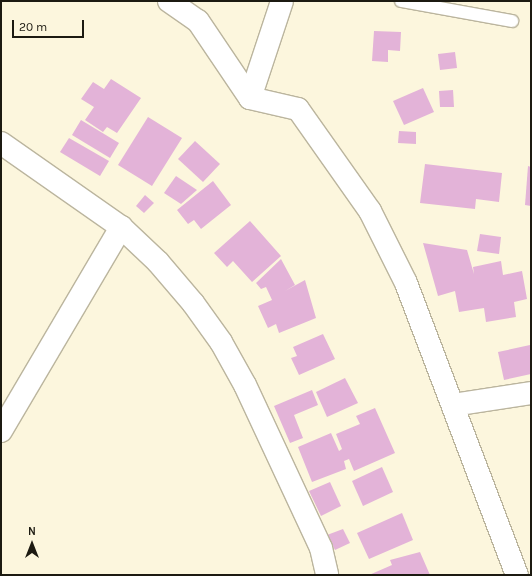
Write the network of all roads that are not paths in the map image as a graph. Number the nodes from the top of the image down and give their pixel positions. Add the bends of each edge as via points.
1 (169, 1) edge
2 (282, 1) edge
3 (401, 1) edge
4 (512, 21) dead end
5 (250, 98) junction
6 (1, 143) edge
7 (121, 227) junction
8 (531, 393) edge
9 (453, 405) junction
10 (1, 431) edge
11 (327, 575) edge
12 (517, 575) edge

1 - 5 street via 198,20
2 - 5 street
3 - 4 lane
5 - 9 street via 298,109 370,211 406,283
6 - 7 street
7 - 10 street
7 - 11 street via 158,262 221,342 320,548
8 - 9 street
9 - 12 street

